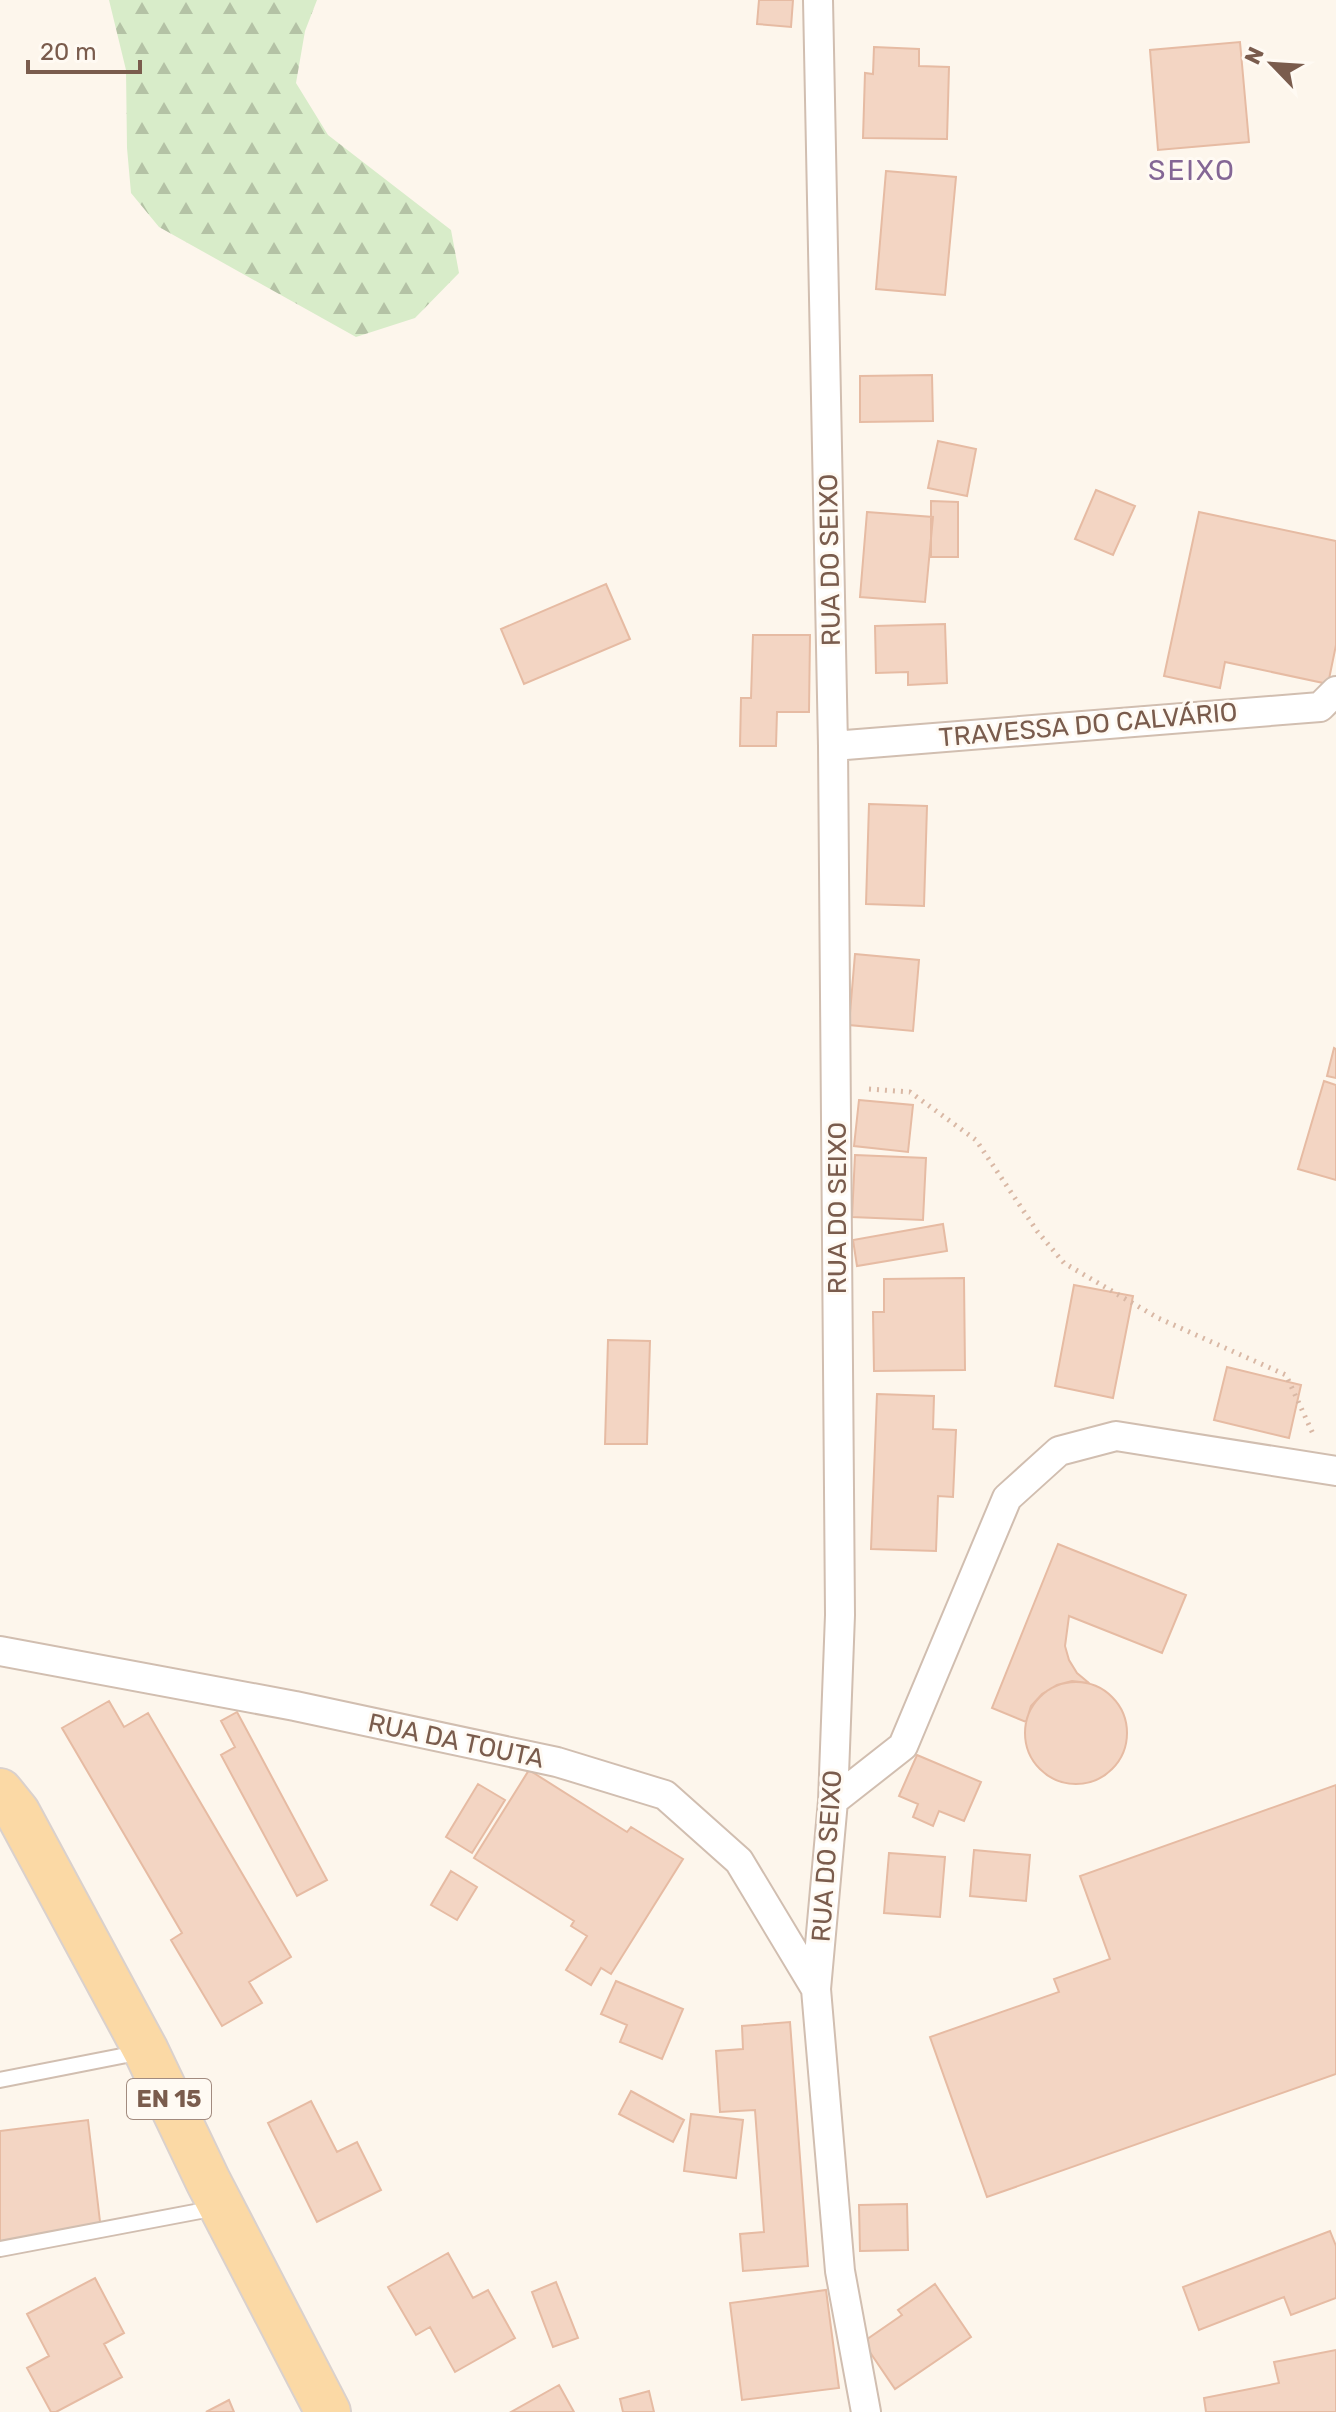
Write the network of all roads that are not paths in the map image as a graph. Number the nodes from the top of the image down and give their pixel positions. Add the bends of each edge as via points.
1 (818, 0) edge
2 (1336, 691) edge
3 (833, 746) junction
4 (1333, 1471) edge
5 (0, 1651) edge
6 (0, 1791) edge
7 (833, 1801) junction
8 (816, 1989) junction
9 (146, 2051) junction
10 (0, 2080) edge
11 (221, 2207) junction
12 (0, 2249) edge
13 (328, 2412) edge
14 (866, 2412) edge

1 - 3 street, RUA DO SEIXO
2 - 3 street, TRAVESSA DO CALVÁRIO via 1320,707
3 - 7 street, RUA DO SEIXO via 840,1615
4 - 7 street via 1116,1436 1059,1451 1007,1498 903,1746
5 - 8 street, RUA DA TOUTA via 557,1762 665,1795 739,1861
6 - 9 main road, EN 15 via 17,1812
7 - 8 street, RUA DO SEIXO
8 - 14 street, RUA DO SEIXO via 840,2271
9 - 10 lane
9 - 11 main road, EN 15
11 - 12 lane
11 - 13 main road, EN 15

